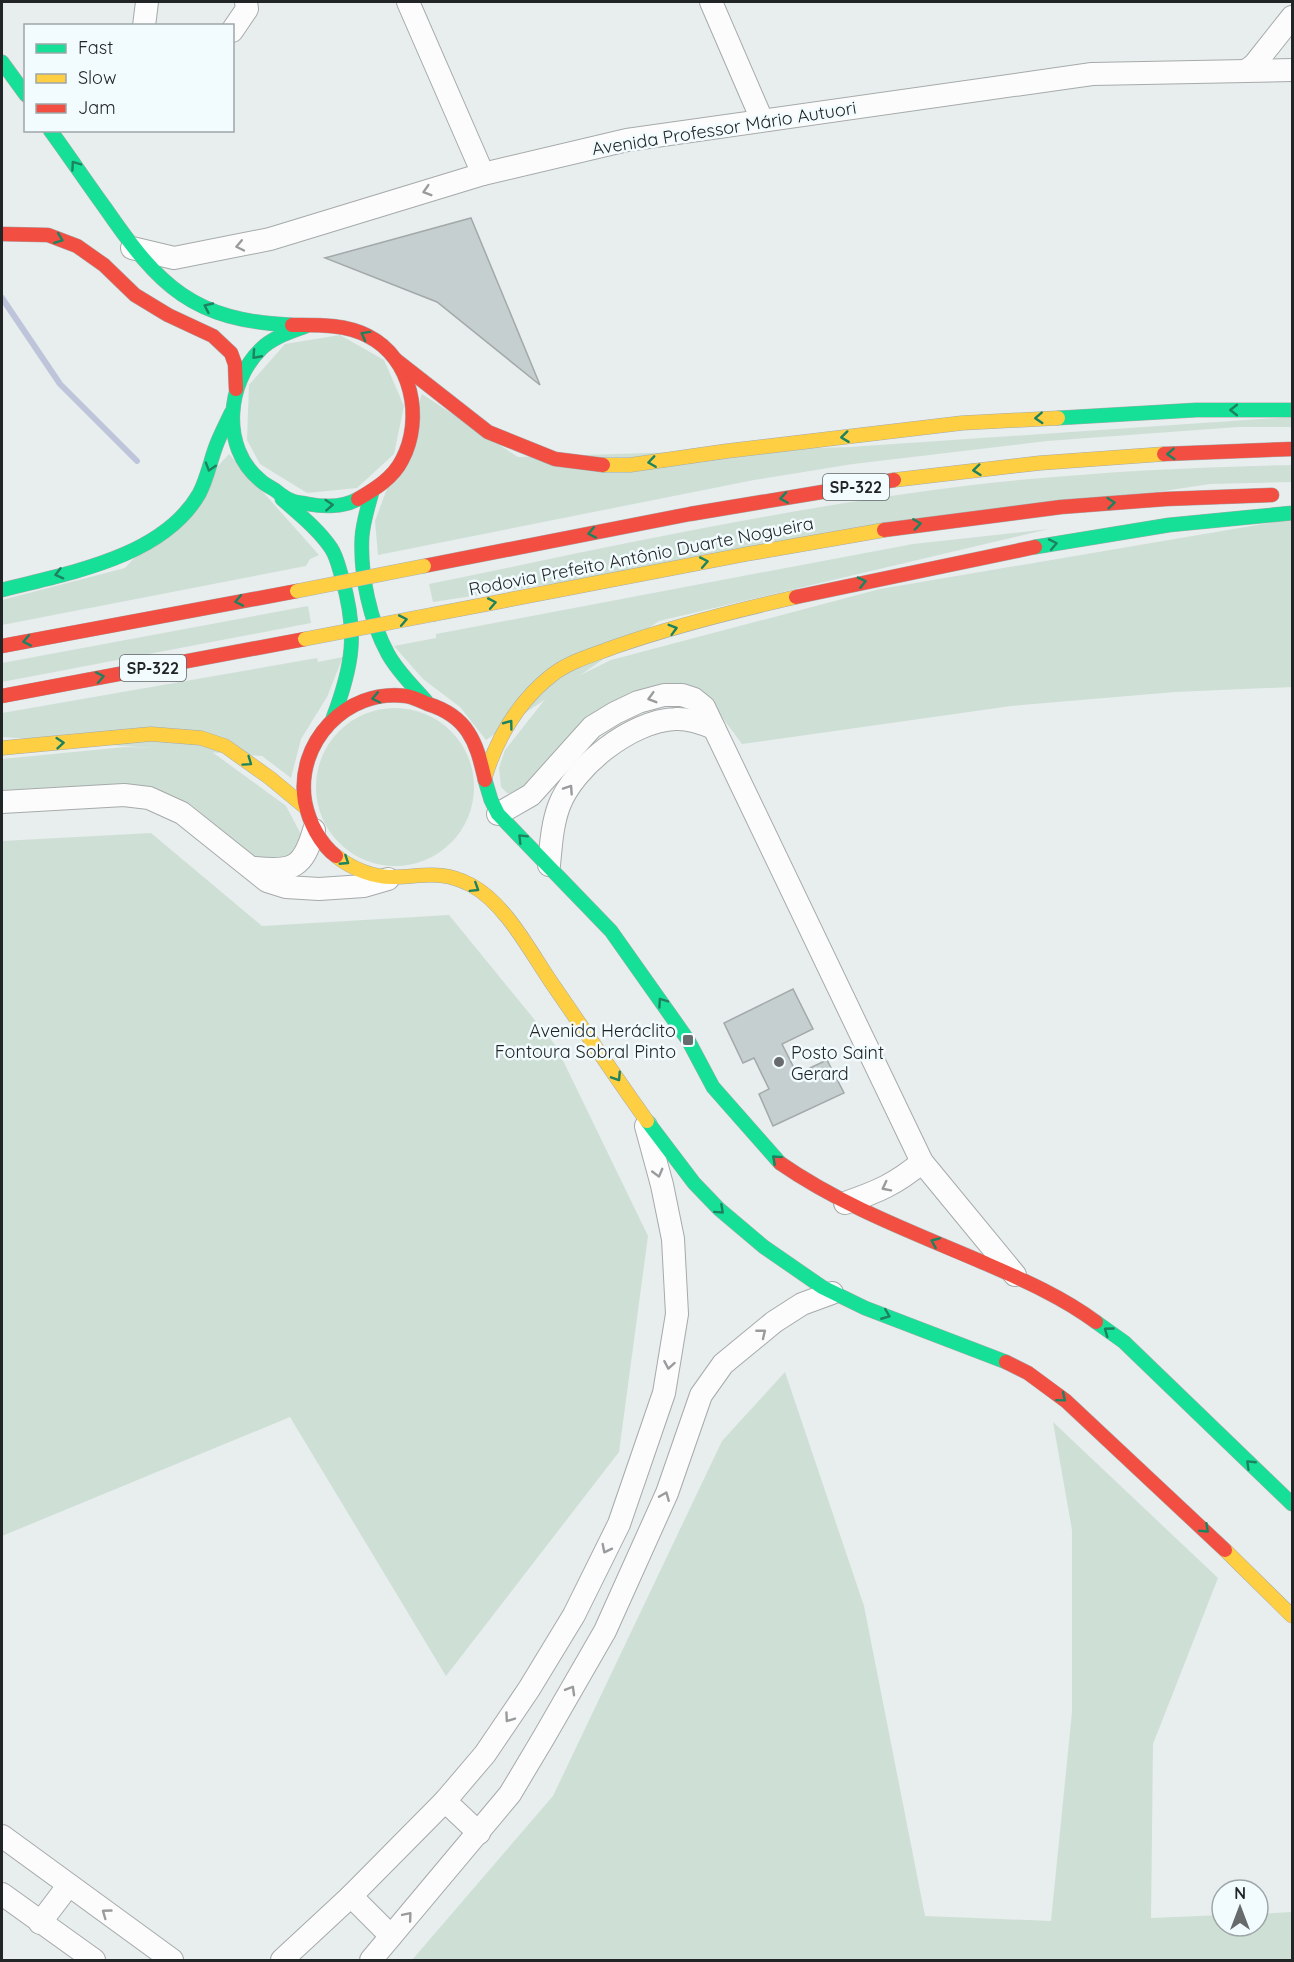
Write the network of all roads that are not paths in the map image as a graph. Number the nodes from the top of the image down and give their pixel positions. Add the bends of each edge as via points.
1 (147, 2) edge
2 (246, 2) edge
3 (408, 2) edge
4 (711, 2) edge
5 (1293, 17) edge
6 (144, 24) edge
7 (234, 28) edge
8 (2, 62) edge
9 (1247, 70) junction
10 (1293, 70) edge
11 (24, 92) edge
12 (762, 120) junction
13 (51, 132) edge
14 (483, 174) junction
15 (2, 234) edge
16 (132, 248) junction
17 (306, 326) junction
18 (396, 360) junction
19 (236, 389) junction
20 (1293, 410) edge
21 (231, 412) junction
22 (1293, 449) edge
23 (372, 492) junction
24 (277, 495) junction
25 (1282, 495) dead end
26 (1293, 513) edge
27 (2, 590) edge
28 (2, 646) edge
29 (2, 696) edge
30 (426, 701) junction
31 (333, 718) junction
32 (714, 728) junction
33 (2, 748) edge
34 (485, 783) junction
35 (2, 802) edge
36 (305, 807) junction
37 (498, 814) junction
38 (314, 830) junction
39 (549, 865) junction
40 (251, 868) junction
41 (395, 877) junction
42 (643, 1116) junction
43 (922, 1162) junction
44 (845, 1203) junction
45 (1018, 1278) junction
46 (832, 1293) junction
47 (1293, 1504) edge
48 (1293, 1616) edge
49 (445, 1801) junction
50 (478, 1833) junction
51 (2, 1836) edge
52 (68, 1886) junction
53 (2, 1894) edge
54 (351, 1896) junction
55 (40, 1923) junction
56 (391, 1936) junction
57 (94, 1960) edge
58 (172, 1960) edge
59 (282, 1960) edge
60 (371, 1960) edge

1 - 6 street
2 - 7 street via 247,9
3 - 14 street
4 - 12 street
5 - 9 street
8 - 11 main road
9 - 10 street, Avenida Professor Mário Autuori
9 - 12 street, Avenida Professor Mário Autuori via 1092,74
12 - 14 street, Avenida Professor Mário Autuori via 627,140
16 -> 13 main road
14 -> 16 street, Avenida Professor Mário Autuori via 270,239 202,254 174,258
15 -> 19 main road via 48,235 77,246 135,295 213,336 231,353
17 -> 16 main road via 255,322 214,311 153,273
18 -> 17 main road via 378,342 356,330
17 -> 19 main road via 283,334 262,348 246,366
20 -> 18 main road via 1196,410 962,423 630,465 593,465 555,459 488,432
18 - 23 main road via 409,382 414,432 406,455 392,476
19 - 21 main road
21 - 24 main road via 234,437 243,460
21 -> 27 main road via 195,500 156,538 98,564
22 -> 28 main road, Rodovia Prefeito Antônio Duarte Nogueira / SP-322, bridge via 1073,460 956,472 738,505
24 -> 23 main road via 300,504 324,507 350,503
23 - 30 main road via 362,537 370,599 387,651
24 - 31 main road via 315,527 333,551 348,596 352,658
29 -> 25 main road, Rodovia Prefeito Antônio Duarte Nogueira / SP-322, bridge via 792,545 980,515 1113,502
34 -> 26 main road via 494,749 504,730 538,687 562,669 644,637 757,606 1038,547 1191,522
30 -> 31 main road via 402,695 377,696 353,704
30 - 34 main road via 467,730 479,752
31 - 36 main road via 306,759 302,783
32 -> 37 street via 704,707 688,697 664,695 638,702 592,728 531,795
39 -> 32 street via 553,826 560,805 575,781 612,743 655,721 676,718
32 - 43 street
33 -> 36 main road via 151,734 201,738 225,746
34 - 37 main road
35 - 40 street via 123,795 149,798 182,813
36 - 38 main road
39 -> 37 main road
38 - 40 street via 303,860 291,868
38 -> 41 main road via 328,850 348,865 371,874
44 -> 39 main road via 775,1160 713,1087 688,1040 612,931
40 - 41 street via 267,880 308,888 364,886
41 -> 42 main road via 420,873 448,875 484,894 528,948
42 -> 46 main road via 706,1197 756,1242
42 -> 49 street via 673,1239 677,1314 664,1393 619,1524 574,1615 498,1735
43 -> 44 street via 881,1191
43 - 45 street
45 -> 44 main road
47 -> 45 main road via 1124,1342 1077,1308
46 -> 48 main road via 1025,1371 1059,1395
50 -> 46 street via 510,1794 605,1631 667,1494 700,1395 723,1364 774,1323 801,1304
49 - 50 street
49 - 54 street
56 -> 50 street
51 - 52 street
52 - 55 street
58 -> 52 street
53 - 55 street
54 - 56 street
54 - 59 street
55 - 57 street
56 - 60 street

